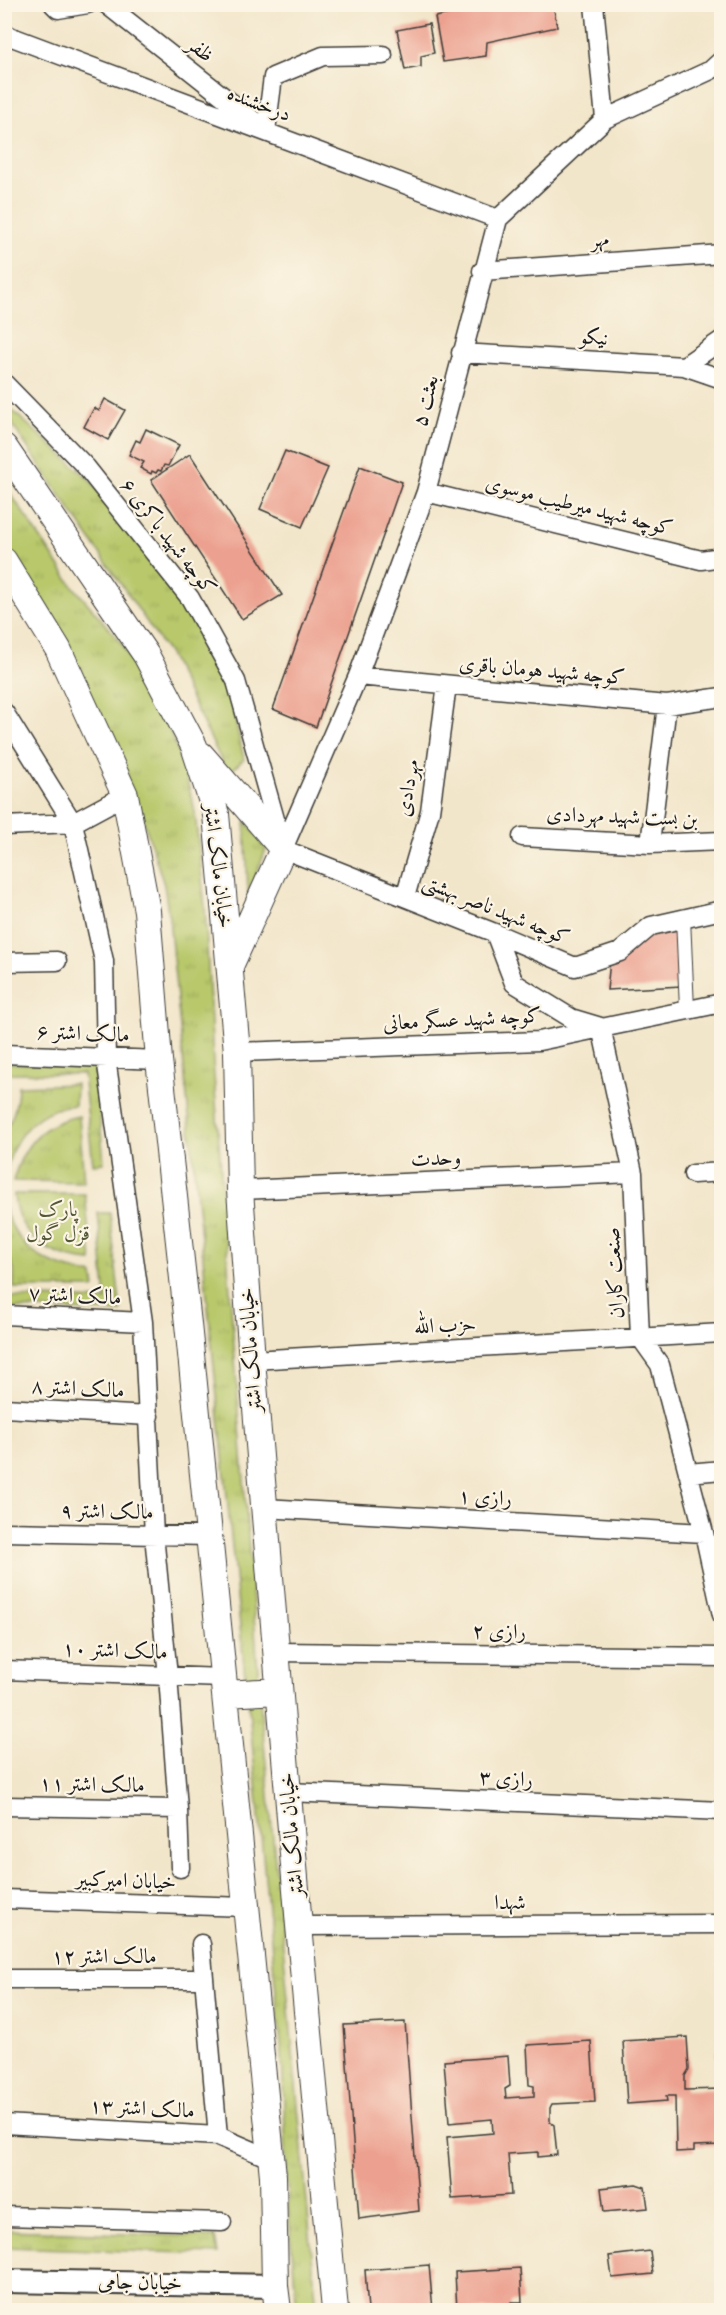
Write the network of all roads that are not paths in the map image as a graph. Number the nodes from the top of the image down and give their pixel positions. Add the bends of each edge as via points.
1 (53, 4) edge
2 (88, 4) edge
3 (106, 4) edge
4 (594, 4) edge
5 (4, 34) edge
6 (383, 55) dead end
7 (722, 60) edge
8 (604, 119) junction
9 (266, 130) junction
10 (498, 219) junction
11 (722, 254) edge
12 (482, 271) junction
13 (722, 340) edge
14 (461, 353) junction
15 (684, 366) junction
16 (722, 379) edge
17 (4, 383) edge
18 (4, 447) edge
19 (426, 492) junction
20 (722, 556) edge
21 (4, 561) edge
22 (358, 676) junction
23 (447, 685) junction
24 (722, 698) edge
25 (667, 705) junction
26 (4, 712) edge
27 (194, 746) junction
28 (124, 795) junction
29 (73, 823) junction
30 (4, 826) edge
31 (522, 837) dead end
32 (722, 842) edge
33 (650, 844) junction
34 (283, 849) junction
35 (405, 897) junction
36 (722, 910) edge
37 (683, 918) junction
38 (495, 933) junction
39 (57, 961) dead end
40 (4, 962) edge
41 (229, 967) junction
42 (722, 1003) edge
43 (687, 1009) junction
44 (601, 1027) junction
45 (237, 1052) junction
46 (4, 1054) edge
47 (106, 1058) junction
48 (159, 1059) junction
49 (722, 1172) edge
50 (633, 1173) junction
51 (693, 1174) dead end
52 (240, 1190) junction
53 (4, 1315) edge
54 (143, 1322) junction
55 (722, 1332) edge
56 (640, 1337) junction
57 (252, 1360) junction
58 (4, 1408) edge
59 (148, 1416) junction
60 (722, 1470) edge
61 (688, 1473) junction
62 (264, 1508) junction
63 (4, 1532) edge
64 (704, 1533) junction
65 (154, 1535) junction
66 (209, 1536) junction
67 (719, 1591) edge
68 (722, 1615) edge
69 (276, 1652) junction
70 (722, 1658) edge
71 (4, 1670) edge
72 (168, 1676) junction
73 (224, 1686) junction
74 (279, 1691) junction
75 (288, 1792) junction
76 (4, 1806) edge
77 (178, 1809) junction
78 (722, 1811) edge
79 (180, 1868) dead end
80 (4, 1899) edge
81 (246, 1907) junction
82 (722, 1924) edge
83 (299, 1926) junction
84 (201, 1944) dead end
85 (4, 1979) edge
86 (204, 1979) junction
87 (4, 2124) edge
88 (218, 2136) junction
89 (272, 2158) junction
90 (4, 2216) edge
91 (222, 2222) dead end
92 (4, 2281) edge
93 (277, 2298) edge
94 (334, 2310) edge

1 - 2 street via 58,9
3 - 9 street, ظفر
4 - 8 street
5 - 9 street, درخشنده
6 - 9 street via 322,56 273,76
7 - 8 street, بعثت ۵ via 711,70
8 - 10 street, بعثت ۵
9 - 10 street, درخشنده
10 - 12 street, بعثت ۵
11 - 12 street, مهر
12 - 14 street, بعثت ۵
13 - 15 street
14 - 15 street, نیکو
14 - 19 street, بعثت ۵
15 - 16 street, نیکو
17 - 34 street, کوچه شهید باکری ۶ via 86,467 190,598 236,681
18 - 27 main road, خیابان مالک اشتر via 146,655
19 - 20 street, کوچه شهید میرطیب موسوی via 701,560
19 - 22 street, بعثت ۵
21 - 28 main road via 58,649
22 - 23 street, کوچه شهید هومان باقری
22 - 34 street, بعثت ۵
23 - 25 street, کوچه شهید هومان باقری
23 - 35 street, مهردادی via 430,811
24 - 25 street, کوچه شهید هومان باقری
25 - 33 street
26 - 29 street
27 - 34 main road
27 - 41 main road, خیابان مالک اشتر via 216,814
28 - 29 street
28 - 48 main road via 147,911
29 - 30 street
29 - 47 street via 104,961
31 - 33 street, بن بست شهید مهردادی
32 - 33 street, بن بست شهید مهردادی
34 - 35 street, کوچه شهید ناصر بهشتی
34 - 41 main road
35 - 38 street, کوچه شهید ناصر بهشتی
36 - 37 street, کوچه شهید ناصر بهشتی
37 - 38 street, کوچه شهید ناصر بهشتی via 651,926 620,952 575,967
37 - 43 street
38 - 44 street via 513,984 571,1018
39 - 40 street
41 - 45 main road, خیابان مالک اشتر
42 - 43 street, کوچه شهید عسگر معانی
43 - 44 street, کوچه شهید عسگر معانی
44 - 45 street, کوچه شهید عسگر معانی via 539,1041
44 - 50 street, صنعت کاران
45 - 52 main road, خیابان مالک اشتر
46 - 47 street, مالک اشتر ۶
47 - 48 street, مالک اشتر ۶
47 - 54 street
48 - 66 main road
49 - 51 street
50 - 52 street, وحدت
50 - 56 street, صنعت کاران
52 - 57 main road, خیابان مالک اشتر
53 - 54 street, مالک اشتر ۷
54 - 59 street
55 - 56 street, حزب الله
56 - 57 street, حزب الله
56 - 61 street, صنعت کاران via 660,1365
57 - 62 main road, خیابان مالک اشتر
58 - 59 street, مالک اشتر ۸
59 - 65 street
60 - 61 street
61 - 64 street, صنعت کاران
62 - 64 street, رازی ۱
62 - 69 main road, خیابان مالک اشتر
63 - 65 street, مالک اشتر ۹
64 - 67 street, صنعت کاران
65 - 66 street, مالک اشتر ۹
65 - 72 street
66 - 73 main road
67 - 68 street, صنعت کاران
69 - 70 street, رازی ۲
69 - 74 main road, خیابان مالک اشتر
71 - 72 street, مالک اشتر ۱۰
72 - 73 street, مالک اشتر ۱۰
72 - 77 street
73 - 74 main road
73 - 81 main road
74 - 75 main road, خیابان مالک اشتر
75 - 78 street, رازی ۳
75 - 83 main road, خیابان مالک اشتر
76 - 77 street, مالک اشتر ۱۱
77 - 79 street
80 - 81 street, خیابان امیرکبیر
81 - 89 main road
82 - 83 street, شهدا
83 - 94 main road, خیابان مالک اشتر
84 - 86 street
85 - 86 street, مالک اشتر ۱۲
86 - 88 street
87 - 88 street, مالک اشتر ۱۳
88 - 89 street, مالک اشتر ۱۳
89 - 93 main road
90 - 91 street
92 - 93 street, خیابان جامی

